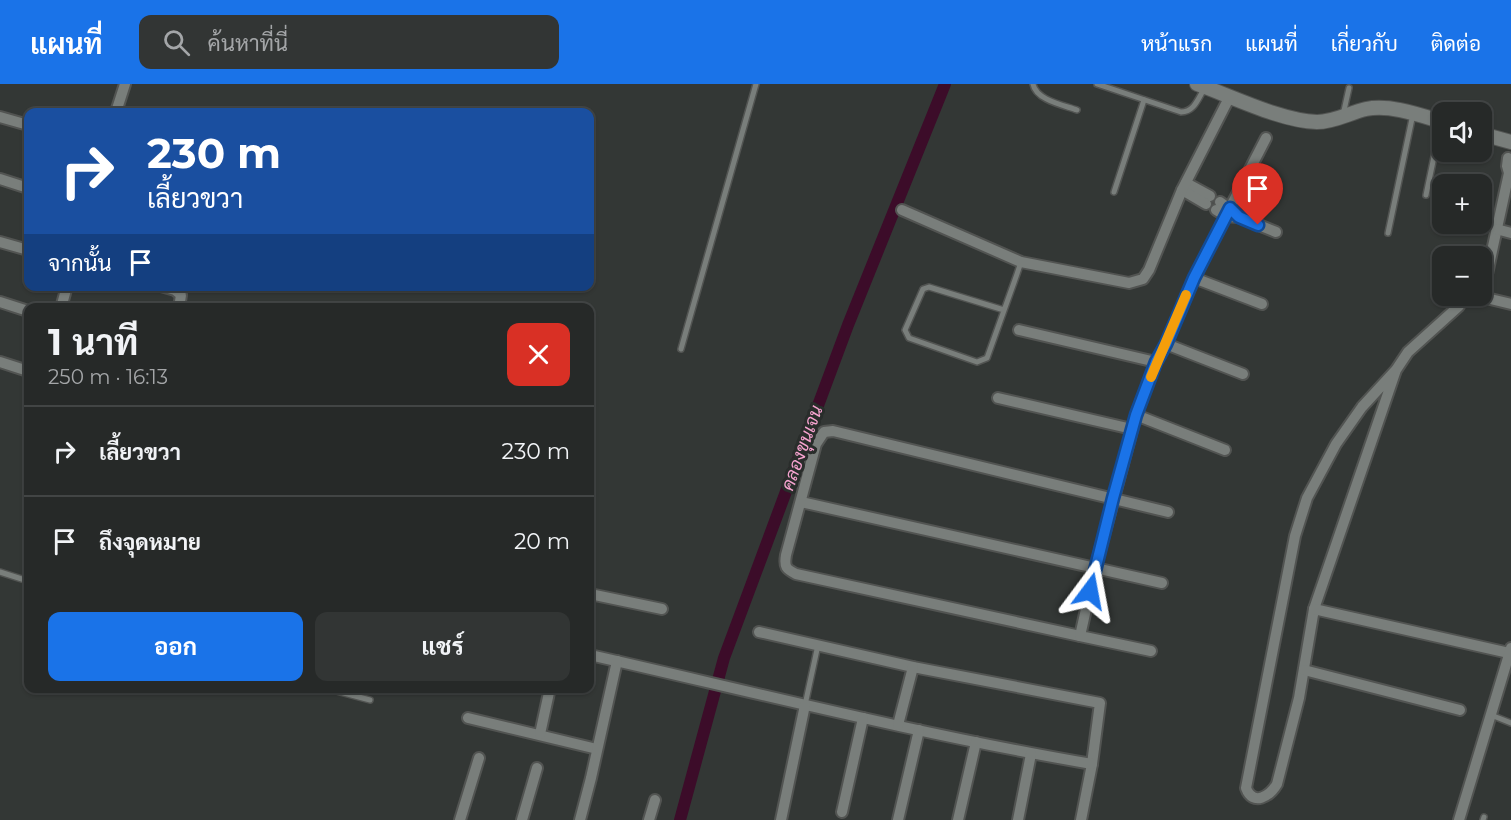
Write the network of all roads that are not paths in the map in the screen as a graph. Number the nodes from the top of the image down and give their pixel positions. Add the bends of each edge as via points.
1 (125, 84) edge
2 (756, 84) edge
3 (1033, 84) edge
4 (1097, 84) edge
5 (1201, 85) edge
6 (1349, 88) dead end
7 (1229, 98) junction
8 (1144, 100) junction
9 (117, 108) edge
10 (1077, 110) dead end
11 (1413, 114) junction
12 (0, 117) edge
13 (1343, 117) junction
14 (1432, 119) edge
15 (24, 124) edge
16 (1492, 137) edge
17 (1266, 138) dead end
18 (1511, 142) edge
19 (1433, 162) edge
20 (1510, 162) edge
21 (0, 179) edge
22 (24, 187) edge
23 (1184, 187) junction
24 (1114, 192) dead end
25 (1426, 195) dead end
26 (1218, 206) junction
27 (902, 210) dead end
28 (1496, 229) junction
29 (1276, 232) dead end
30 (1388, 233) dead end
31 (1511, 233) edge
32 (0, 242) edge
33 (24, 249) edge
34 (1020, 262) junction
35 (1194, 278) junction
36 (0, 302) edge
37 (1262, 304) dead end
38 (1511, 304) edge
39 (1459, 306) dead end
40 (24, 310) edge
41 (1004, 310) junction
42 (1019, 330) dead end
43 (1166, 344) junction
44 (681, 349) dead end
45 (0, 362) edge
46 (1156, 362) junction
47 (24, 370) edge
48 (1396, 370) junction
49 (1243, 374) dead end
50 (998, 398) dead end
51 (1136, 415) junction
52 (1132, 429) junction
53 (1225, 450) dead end
54 (1113, 498) junction
55 (801, 502) junction
56 (1168, 512) dead end
57 (1095, 569) junction
58 (0, 572) edge
59 (24, 580) edge
60 (1162, 583) dead end
61 (594, 595) edge
62 (662, 609) dead end
63 (1314, 609) junction
64 (759, 632) dead end
65 (1080, 636) junction
66 (818, 645) junction
67 (1510, 650) edge
68 (1151, 651) dead end
69 (594, 656) edge
70 (617, 662) junction
71 (913, 667) junction
72 (1508, 668) edge
73 (1304, 670) junction
74 (344, 693) edge
75 (549, 693) edge
76 (370, 700) dead end
77 (805, 705) junction
78 (1460, 710) dead end
79 (1491, 715) junction
80 (468, 718) dead end
81 (863, 718) junction
82 (1511, 723) edge
83 (898, 725) junction
84 (919, 730) junction
85 (540, 734) junction
86 (976, 742) junction
87 (597, 749) junction
88 (1031, 754) junction
89 (479, 758) dead end
90 (1092, 764) junction
91 (537, 768) dead end
92 (655, 800) dead end
93 (842, 812) dead end
94 (460, 820) edge
95 (522, 820) edge
96 (580, 820) edge
97 (649, 820) edge
98 (781, 820) edge
99 (898, 820) edge
100 (958, 820) edge
101 (1018, 820) edge
102 (1081, 820) edge
103 (1459, 820) edge

1 - 9 street
2 - 44 lane
3 - 10 lane via 1040,96
4 - 8 lane
5 - 7 street
5 - 8 lane via 1188,112
6 - 13 lane
7 - 13 street via 1302,120
7 - 23 street
8 - 24 lane
11 - 13 street via 1381,107
11 - 14 street
11 - 30 lane
12 - 15 street
16 - 18 street
17 - 26 street
19 - 25 lane
20 - 28 street
21 - 22 street
23 - 26 street
23 - 34 street via 1143,279 1129,283
26 - 29 street
26 - 35 street
27 - 34 street
28 - 31 street
28 - 38 street via 1482,297
32 - 33 street
34 - 41 lane
35 - 37 street
35 - 43 street
36 - 40 street
39 - 48 street via 1408,352
41 - 41 lane via 923,289 905,330 909,338 977,362 987,358
42 - 46 street
43 - 46 street
43 - 49 street
45 - 47 street
46 - 51 street
48 - 63 street
48 - 73 street via 1362,407 1336,444 1307,498 1295,536 1246,789 1255,799 1264,798 1277,784
50 - 52 street
51 - 52 street
51 - 53 street
52 - 54 street
54 - 55 street via 833,431 824,432 816,444
54 - 56 street
54 - 57 street
55 - 57 street
55 - 65 street via 784,565 787,570
57 - 60 street
57 - 65 street
58 - 59 lane
61 - 62 street
63 - 67 street
63 - 73 street
64 - 66 street
65 - 68 street
66 - 71 street
66 - 77 lane
67 - 72 street
69 - 70 street
70 - 77 street
70 - 87 street
71 - 83 street
71 - 90 street via 1100,703
72 - 79 street
73 - 78 street
74 - 76 lane
75 - 85 street
77 - 81 street
77 - 98 street
79 - 82 lane
79 - 103 street
80 - 85 street
81 - 83 street
81 - 93 street
83 - 84 street
84 - 86 street
84 - 99 street
85 - 87 street
86 - 88 street
86 - 100 street
87 - 96 street
88 - 90 street
88 - 101 street
89 - 94 street
90 - 102 street
91 - 95 street
92 - 97 street

